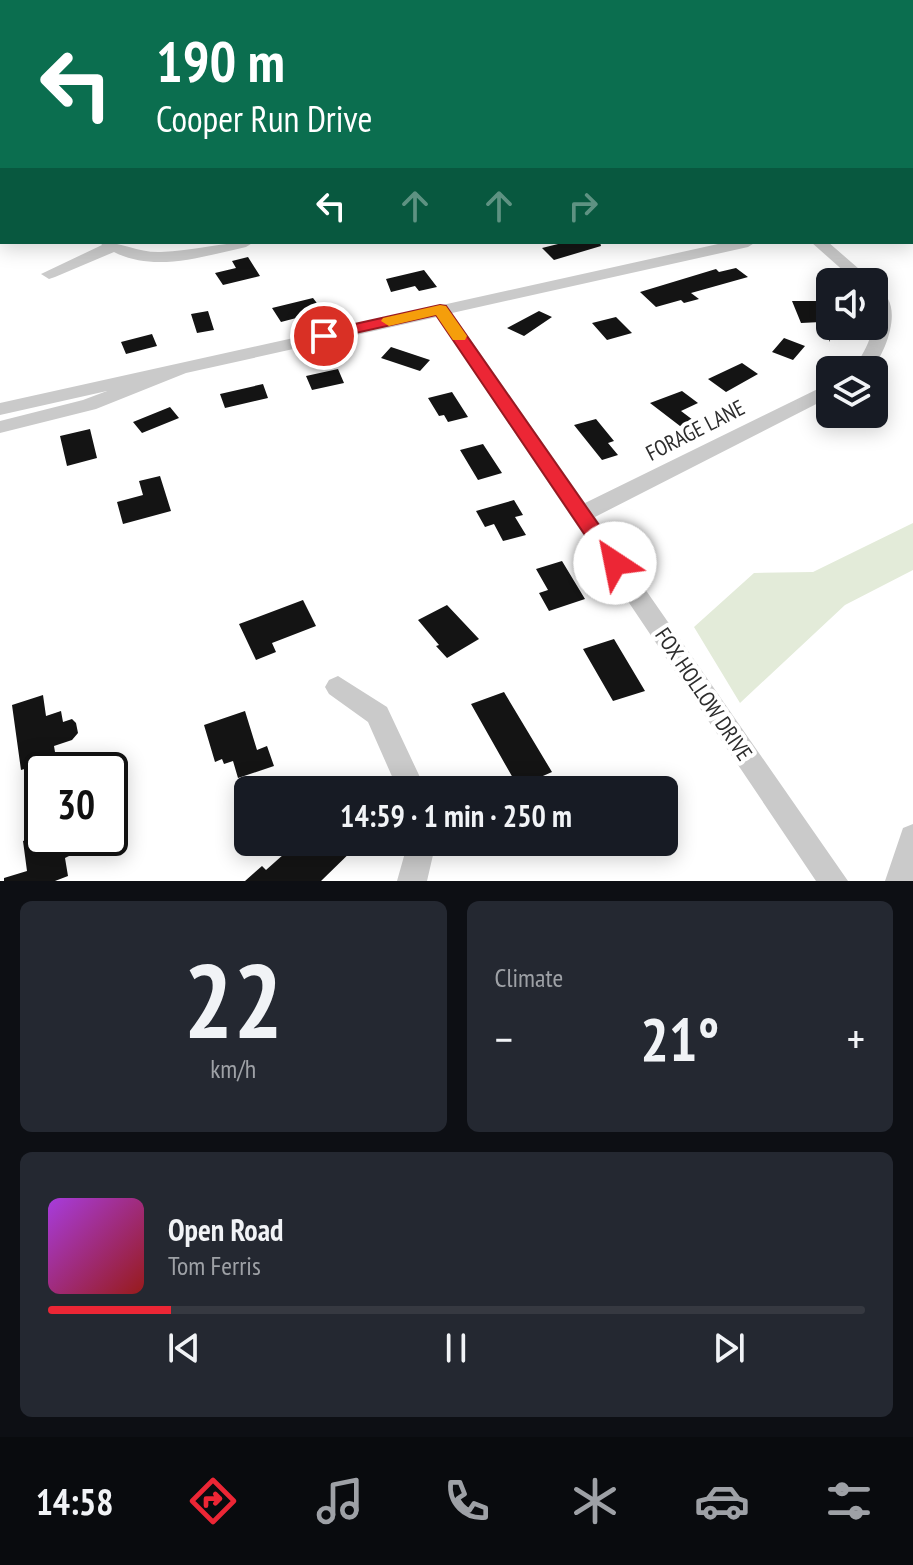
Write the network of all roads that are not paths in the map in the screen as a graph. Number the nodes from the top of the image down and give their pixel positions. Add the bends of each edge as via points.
1 (111, 244) edge
2 (235, 244) edge
3 (739, 244) edge
4 (821, 244) edge
5 (850, 268) edge
6 (49, 274) dead end
7 (440, 309) junction
8 (180, 369) junction
9 (816, 396) edge
10 (0, 409) edge
11 (0, 427) edge
12 (582, 514) junction
13 (338, 687) dead end
14 (406, 776) edge
15 (913, 838) edge
16 (418, 856) edge
17 (412, 881) edge
18 (833, 881) edge
19 (900, 881) edge

1 - 2 street via 156,258
1 - 6 street
3 - 7 street
4 - 5 street
7 - 8 street
7 - 12 street, FOX HOLLOW DRIVE
8 - 10 street
8 - 11 street via 89,405
9 - 12 street, FORAGE LANE
12 - 18 street, FOX HOLLOW DRIVE
13 - 14 street via 378,715
15 - 19 street
16 - 17 street

